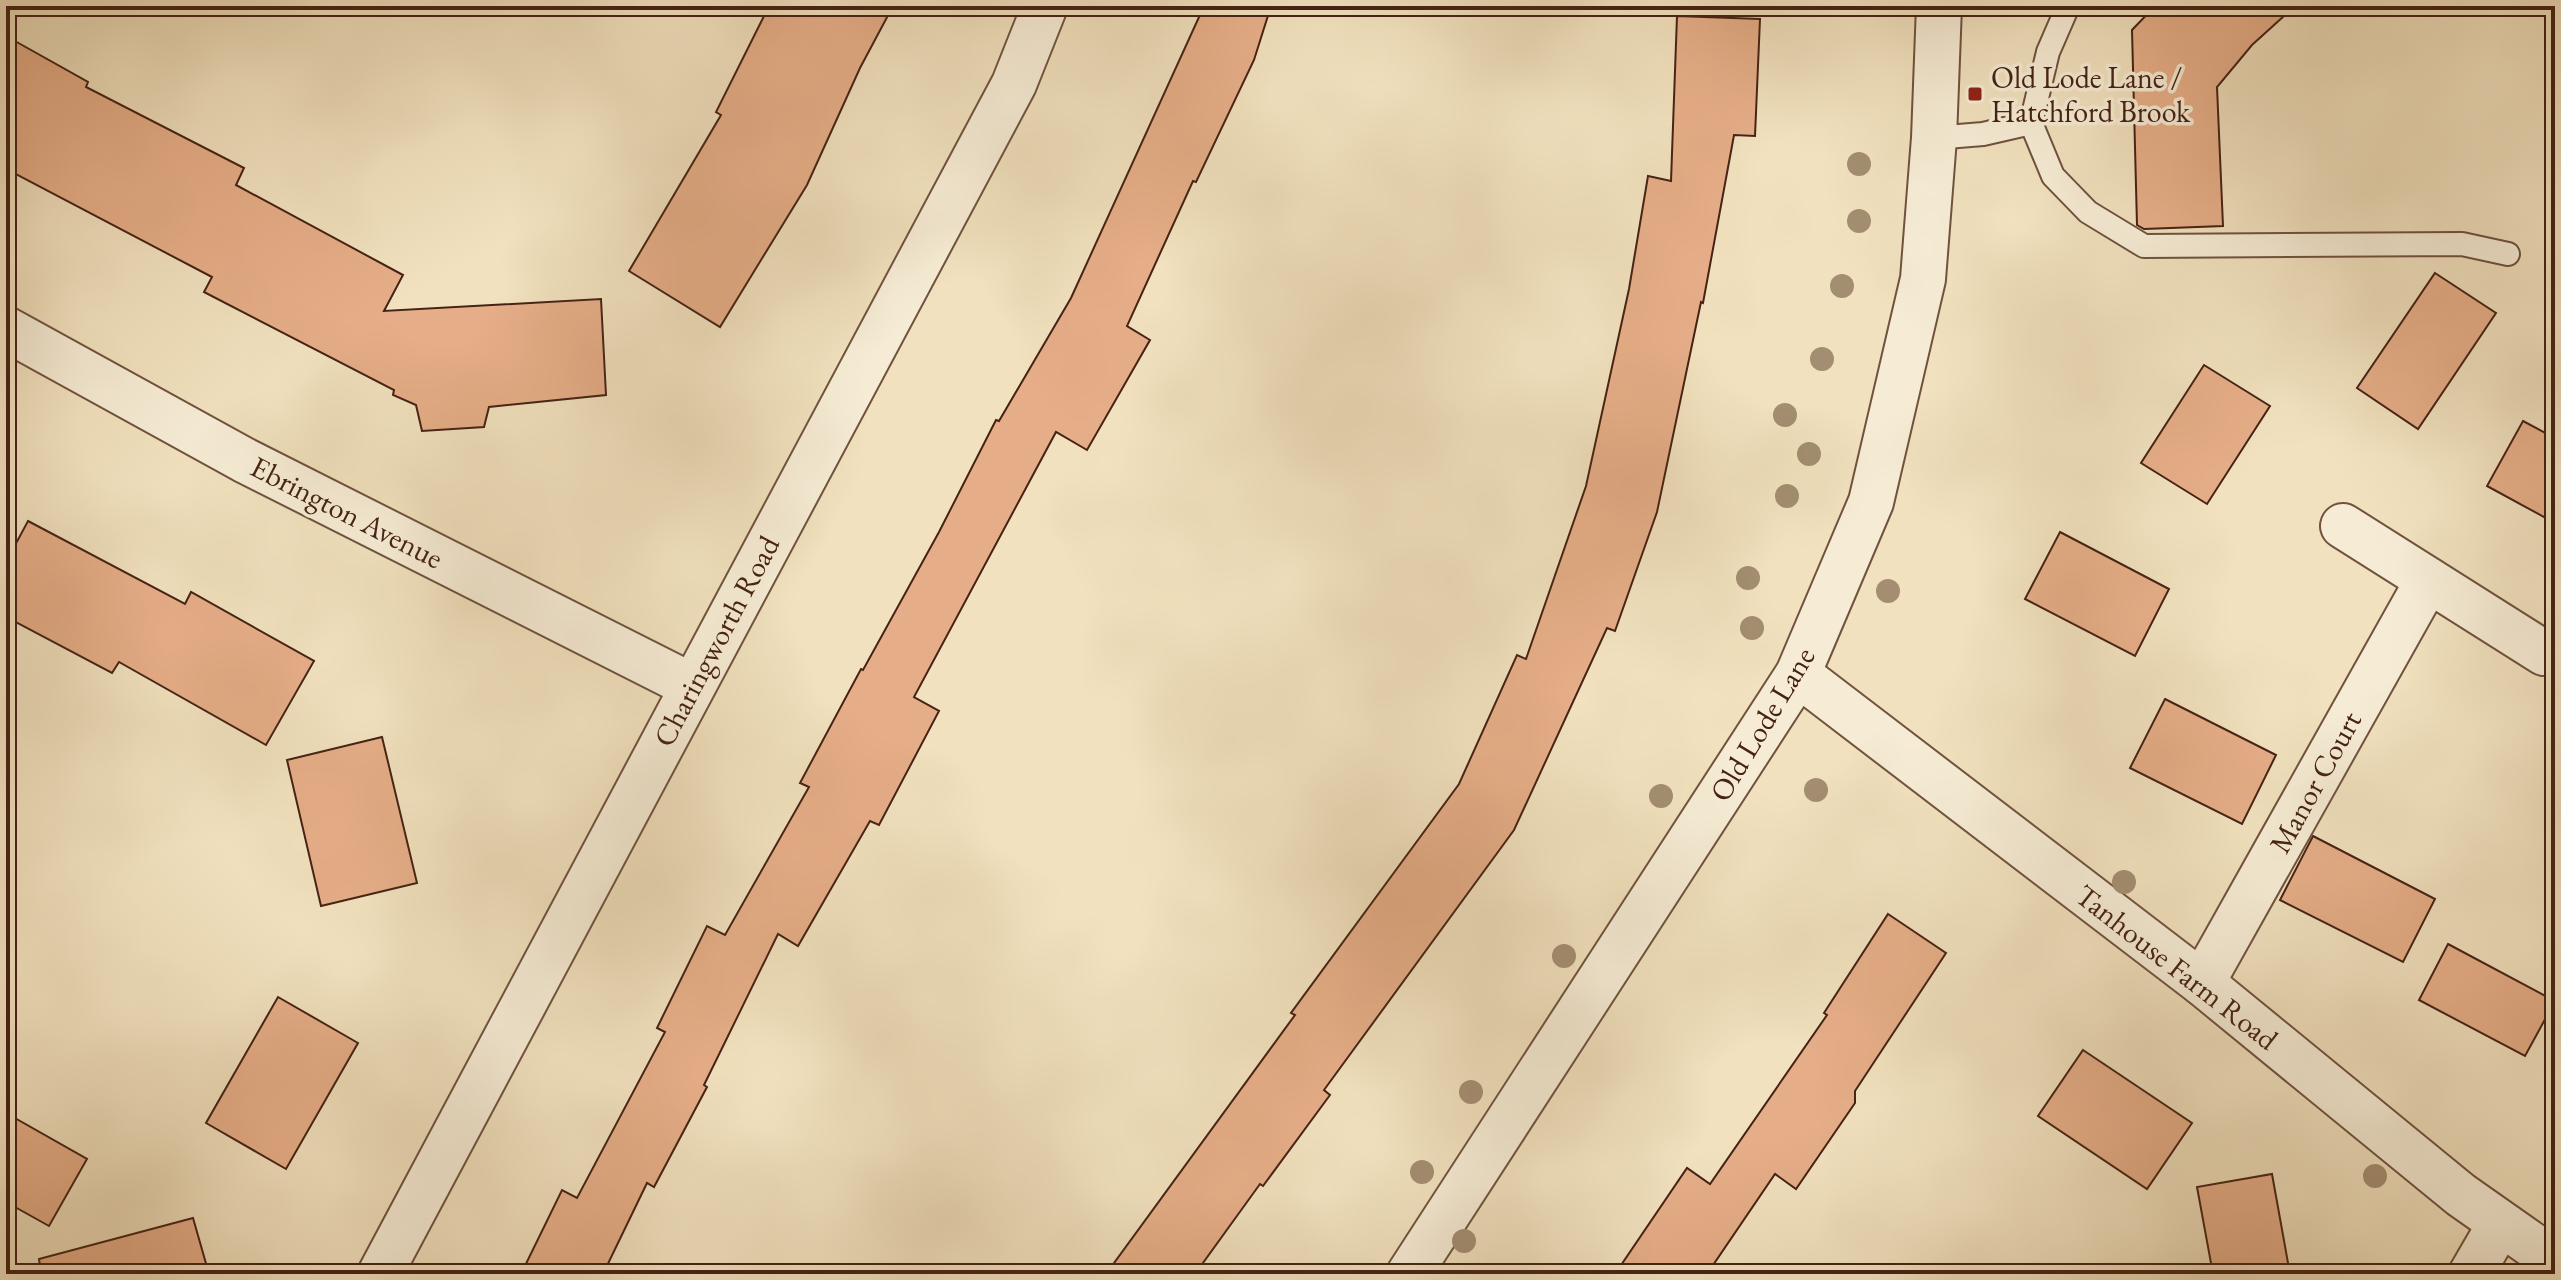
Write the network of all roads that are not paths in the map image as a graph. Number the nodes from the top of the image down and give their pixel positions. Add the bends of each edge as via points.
1 (1045, 6) edge
2 (1939, 6) edge
3 (2068, 6) edge
4 (2031, 123) junction
5 (1934, 138) junction
6 (2508, 254) dead end
7 (6, 329) edge
8 (2343, 526) dead end
9 (2428, 580) junction
10 (2544, 653) dead end
11 (1798, 674) junction
12 (692, 686) junction
13 (2202, 983) junction
14 (2500, 1224) junction
15 (2555, 1261) edge
16 (380, 1274) edge
17 (1409, 1274) edge
18 (2471, 1274) edge

1 - 12 street, Charingworth Road via 1014,84
2 - 5 street, Old Lode Lane
3 - 4 lane via 2048,52
4 - 5 lane
4 - 6 lane via 2053,176 2088,212 2144,246 2462,244
5 - 11 street, Old Lode Lane via 1923,279 1871,502
7 - 12 street, Ebrington Avenue via 244,460
8 - 9 street
9 - 10 street
9 - 13 street, Manor Court
11 - 13 street, Tanhouse Farm Road
11 - 17 street, Old Lode Lane
12 - 16 street, Charingworth Road
13 - 14 street, Tanhouse Farm Road
14 - 15 street, Tanhouse Farm Road
14 - 18 street

